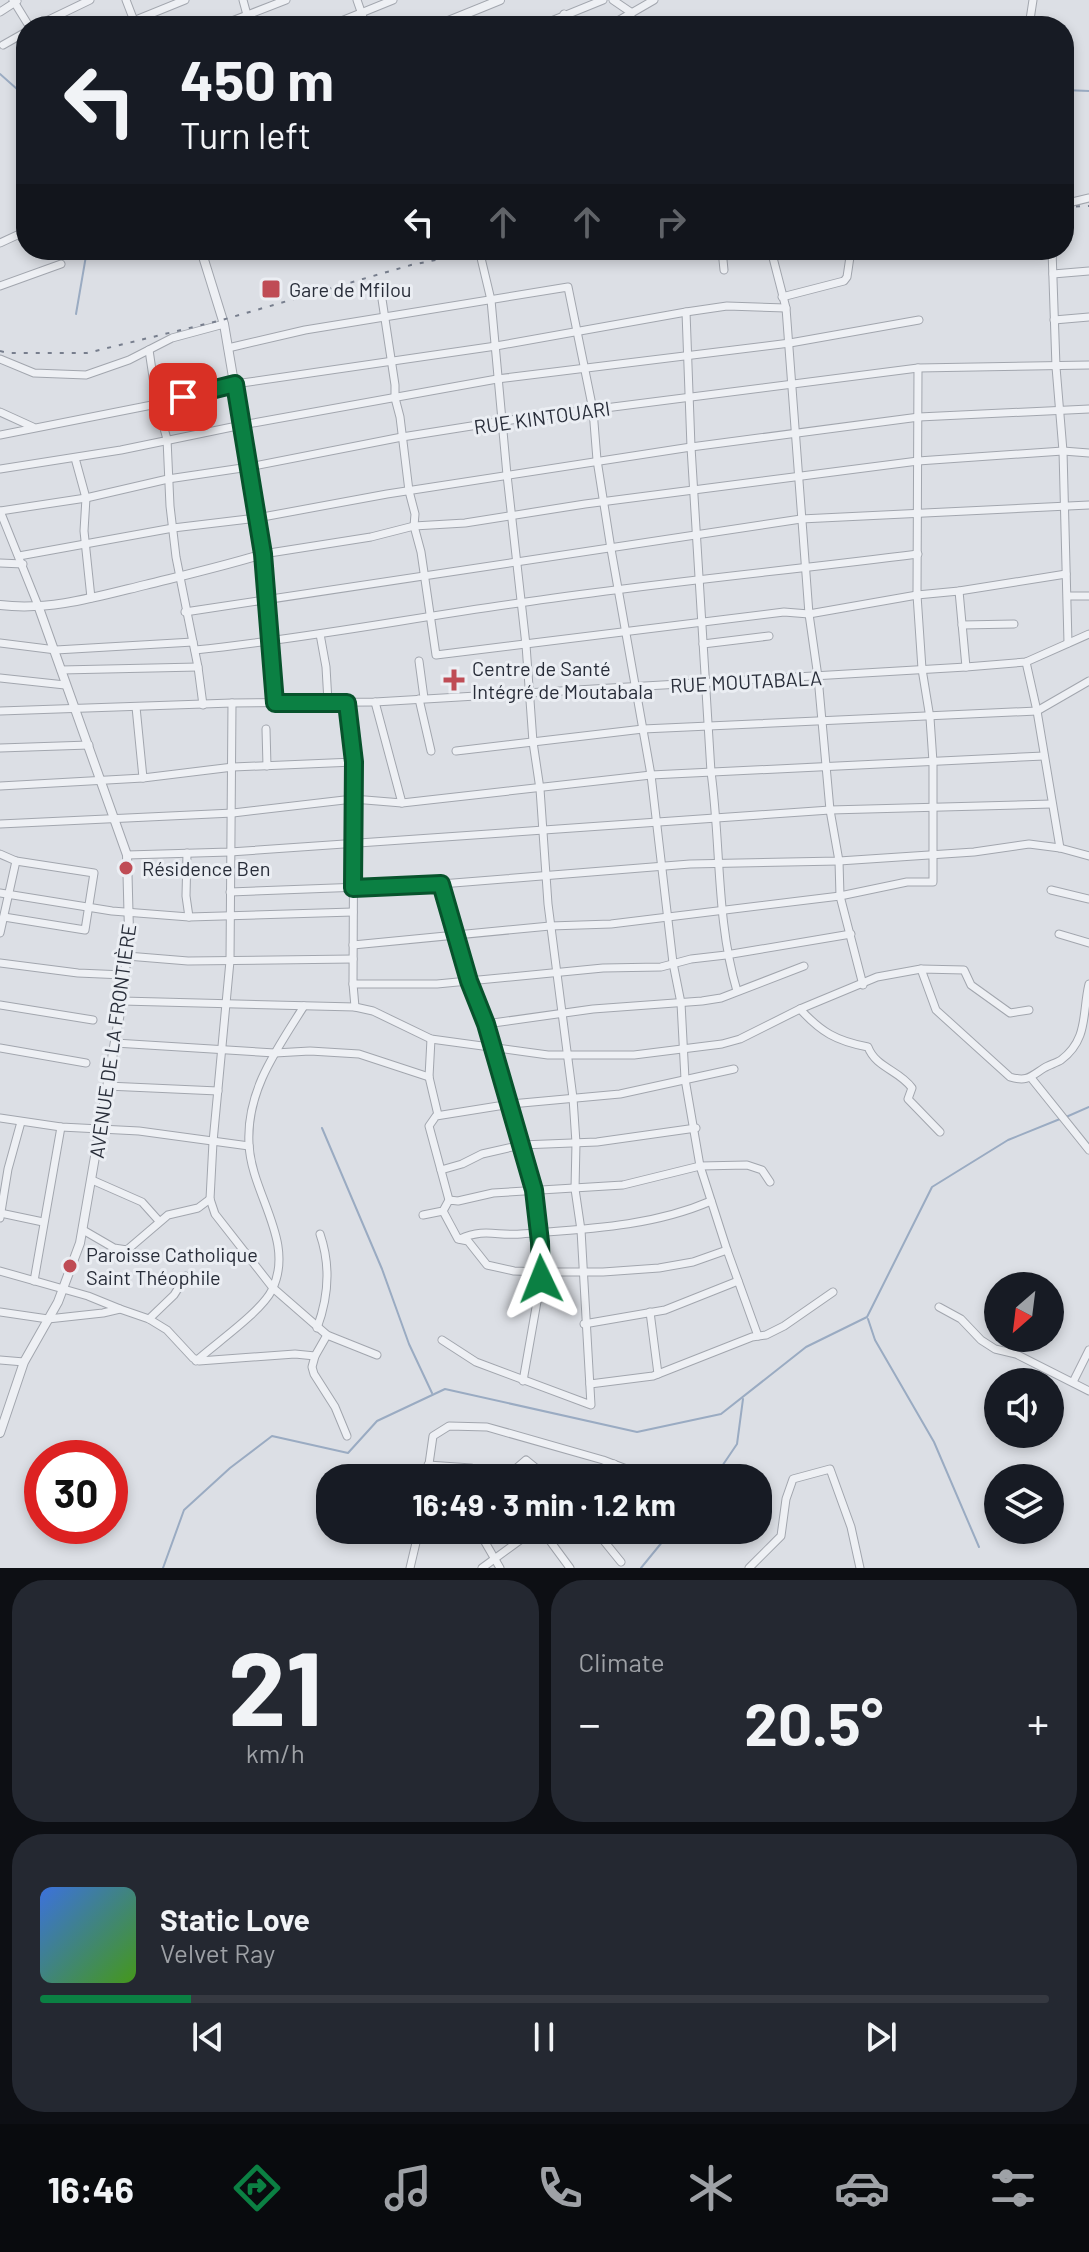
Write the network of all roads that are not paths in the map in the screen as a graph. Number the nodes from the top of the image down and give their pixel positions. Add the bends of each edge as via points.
1 (90, 0) edge
2 (185, 0) edge
3 (243, 0) edge
4 (286, 0) edge
5 (357, 0) edge
6 (393, 0) edge
7 (500, 0) edge
8 (603, 0) edge
9 (613, 0) edge
10 (654, 0) edge
11 (15, 1) edge
12 (0, 12) edge
13 (362, 13) junction
14 (632, 13) junction
15 (564, 14) joint
16 (247, 15) joint
17 (57, 16) edge
18 (152, 16) edge
19 (354, 16) edge
20 (363, 16) edge
21 (470, 16) edge
22 (560, 16) edge
23 (627, 16) edge
24 (16, 38) edge
25 (3, 45) dead end
26 (204, 260) edge
27 (481, 260) edge
28 (723, 260) edge
29 (773, 260) edge
30 (850, 260) edge
31 (1052, 260) edge
32 (61, 264) dead end
33 (724, 270) dead end
34 (1089, 271) edge
35 (1053, 274) junction
36 (0, 286) edge
37 (380, 286) dead end
38 (782, 297) junction
39 (491, 300) junction
40 (786, 308) junction
41 (686, 312) junction
42 (1089, 317) edge
43 (386, 318) junction
44 (919, 320) dead end
45 (1054, 320) junction
46 (224, 324) junction
47 (578, 330) junction
48 (790, 343) junction
49 (496, 346) junction
50 (228, 348) junction
51 (149, 350) junction
52 (688, 355) junction
53 (0, 359) edge
54 (391, 362) junction
55 (1089, 365) edge
56 (583, 366) junction
57 (1056, 367) junction
58 (918, 368) junction
59 (497, 379) junction
60 (235, 384) junction
61 (792, 384) junction
62 (691, 397) junction
63 (395, 398) junction
64 (157, 404) junction
65 (1089, 409) edge
66 (593, 410) junction
67 (1059, 410) junction
68 (0, 412) edge
69 (919, 417) junction
70 (503, 421) junction
71 (242, 425) junction
72 (35, 427) junction
73 (795, 433) junction
74 (0, 435) edge
75 (402, 437) junction
76 (167, 439) junction
77 (691, 447) junction
78 (1063, 451) junction
79 (1089, 453) edge
80 (75, 458) junction
81 (597, 460) junction
82 (918, 461) junction
83 (249, 467) junction
84 (0, 469) edge
85 (507, 475) junction
86 (798, 478) junction
87 (168, 479) junction
88 (409, 491) junction
89 (695, 491) junction
90 (86, 498) junction
91 (603, 502) junction
92 (1065, 505) junction
93 (1089, 505) edge
94 (0, 511) edge
95 (918, 512) junction
96 (511, 517) junction
97 (257, 518) junction
98 (801, 519) junction
99 (3, 526) edge
100 (414, 526) junction
101 (173, 528) junction
102 (697, 534) junction
103 (85, 546) junction
104 (611, 549) junction
105 (263, 554) junction
106 (918, 554) junction
107 (21, 560) junction
108 (516, 562) junction
109 (0, 563) edge
110 (806, 568) junction
111 (1066, 574) junction
112 (179, 577) junction
113 (423, 577) junction
114 (700, 578) junction
115 (619, 590) junction
116 (959, 591) junction
117 (917, 595) junction
118 (1068, 596) junction
119 (1089, 596) edge
120 (91, 598) junction
121 (265, 598) junction
122 (521, 602) junction
123 (0, 605) edge
124 (39, 608) junction
125 (185, 612) junction
126 (809, 614) junction
127 (431, 617) junction
128 (702, 622) junction
129 (1014, 624) dead end
130 (962, 625) junction
131 (626, 632) junction
132 (320, 634) junction
133 (1089, 634) edge
134 (769, 636) dead end
135 (271, 640) junction
136 (0, 643) edge
137 (1068, 643) junction
138 (703, 644) junction
139 (526, 645) junction
140 (194, 646) junction
141 (56, 650) junction
142 (419, 661) dead end
143 (1026, 662) junction
144 (198, 667) junction
145 (966, 667) junction
146 (922, 669) junction
147 (61, 670) junction
148 (818, 677) junction
149 (0, 678) edge
150 (1089, 681) edge
151 (706, 684) junction
152 (65, 685) junction
153 (635, 687) junction
154 (530, 694) junction
155 (421, 699) junction
156 (328, 702) junction
157 (375, 702) junction
158 (232, 703) junction
159 (275, 703) junction
160 (347, 703) junction
161 (203, 705) junction
162 (136, 707) junction
163 (75, 708) junction
164 (0, 711) edge
165 (1037, 711) junction
166 (930, 718) junction
167 (822, 721) junction
168 (708, 725) junction
169 (266, 729) dead end
170 (643, 729) junction
171 (533, 742) junction
172 (89, 745) junction
173 (0, 748) edge
174 (431, 751) dead end
175 (456, 751) dead end
176 (1044, 756) junction
177 (354, 762) junction
178 (933, 762) junction
179 (826, 765) junction
180 (267, 766) junction
181 (233, 767) junction
182 (711, 772) junction
183 (651, 775) junction
184 (143, 778) junction
185 (102, 779) junction
186 (0, 786) edge
187 (540, 789) junction
188 (353, 799) junction
189 (402, 803) junction
190 (1051, 804) junction
191 (932, 809) junction
192 (830, 810) junction
193 (233, 813) junction
194 (115, 818) junction
195 (717, 818) junction
196 (658, 822) junction
197 (0, 824) edge
198 (544, 830) junction
199 (354, 843) junction
200 (1060, 848) junction
201 (230, 852) junction
202 (187, 853) junction
203 (0, 854) edge
204 (127, 855) junction
205 (933, 855) junction
206 (1089, 856) edge
207 (16, 861) junction
208 (839, 861) junction
209 (719, 863) junction
210 (664, 866) junction
211 (547, 874) junction
212 (441, 884) junction
213 (353, 888) junction
214 (1051, 890) dead end
215 (230, 892) junction
216 (0, 893) edge
217 (10, 894) junction
218 (840, 896) junction
219 (1089, 899) edge
220 (89, 908) junction
221 (722, 911) junction
222 (130, 912) junction
223 (353, 912) junction
224 (230, 915) junction
225 (4, 917) junction
226 (189, 917) junction
227 (668, 917) junction
228 (550, 926) junction
229 (0, 932) edge
230 (851, 934) junction
231 (1059, 934) dead end
232 (455, 935) junction
233 (1089, 943) edge
234 (353, 945) junction
235 (726, 955) junction
236 (127, 956) junction
237 (353, 959) junction
238 (230, 961) junction
239 (0, 963) edge
240 (673, 963) junction
241 (804, 966) dead end
242 (921, 969) junction
243 (558, 972) junction
244 (124, 975) junction
245 (469, 981) junction
246 (353, 984) junction
247 (863, 985) junction
248 (1088, 988) edge
249 (737, 991) junction
250 (122, 1001) junction
251 (226, 1003) junction
252 (681, 1003) junction
253 (0, 1005) edge
254 (304, 1006) junction
255 (355, 1007) junction
256 (800, 1009) junction
257 (1029, 1010) dead end
258 (563, 1014) junction
259 (93, 1020) dead end
260 (486, 1024) junction
261 (1087, 1028) edge
262 (431, 1039) junction
263 (115, 1043) junction
264 (0, 1048) edge
265 (222, 1048) junction
266 (493, 1048) junction
267 (685, 1048) junction
268 (275, 1053) junction
269 (567, 1056) junction
270 (86, 1063) dead end
271 (734, 1069) dead end
272 (429, 1077) junction
273 (685, 1079) junction
274 (1032, 1079) junction
275 (107, 1086) junction
276 (218, 1091) junction
277 (573, 1098) junction
278 (511, 1104) junction
279 (438, 1115) junction
280 (0, 1118) edge
281 (21, 1122) junction
282 (61, 1127) junction
283 (102, 1127) junction
284 (696, 1128) junction
285 (940, 1132) dead end
286 (213, 1142) junction
287 (576, 1143) junction
288 (521, 1145) junction
289 (249, 1146) junction
290 (1089, 1150) edge
291 (700, 1166) junction
292 (441, 1170) junction
293 (92, 1180) junction
294 (770, 1182) dead end
295 (575, 1189) junction
296 (534, 1190) junction
297 (210, 1199) junction
298 (449, 1200) junction
299 (711, 1201) junction
300 (443, 1211) junction
301 (0, 1215) edge
302 (423, 1215) dead end
303 (159, 1221) junction
304 (43, 1222) junction
305 (83, 1230) junction
306 (581, 1230) junction
307 (539, 1231) junction
308 (320, 1234) dead end
309 (458, 1239) junction
310 (727, 1250) junction
311 (583, 1270) junction
312 (0, 1271) edge
313 (541, 1272) junction
314 (186, 1276) dead end
315 (34, 1281) junction
316 (738, 1281) junction
317 (273, 1288) junction
318 (63, 1290) junction
319 (833, 1292) dead end
320 (939, 1307) dead end
321 (120, 1309) junction
322 (0, 1312) edge
323 (650, 1312) junction
324 (48, 1319) junction
325 (149, 1319) junction
326 (584, 1324) junction
327 (317, 1328) junction
328 (327, 1335) junction
329 (758, 1336) junction
330 (442, 1340) dead end
331 (1089, 1350) edge
332 (377, 1355) dead end
333 (315, 1356) junction
334 (0, 1360) edge
335 (196, 1361) junction
336 (24, 1362) junction
337 (658, 1374) junction
338 (523, 1381) junction
339 (1073, 1382) junction
340 (590, 1384) junction
341 (1089, 1391) edge
342 (0, 1433) edge
343 (347, 1436) dead end
344 (428, 1464) edge
345 (614, 1464) edge
346 (416, 1544) edge
347 (486, 1544) edge
348 (515, 1544) edge
349 (552, 1544) edge
350 (606, 1544) edge
351 (494, 1559) junction
352 (621, 1562) dead end
353 (410, 1568) edge
354 (482, 1568) edge
355 (500, 1568) edge
356 (570, 1568) edge
357 (749, 1568) edge
358 (860, 1568) edge

1 - 17 street
2 - 18 street
3 - 16 street
4 - 16 street
5 - 13 street
6 - 13 street
7 - 21 street
8 - 15 street
9 - 14 street
10 - 14 street
11 - 12 street
13 - 19 street
13 - 20 street
14 - 23 street
15 - 22 street
24 - 25 street
26 - 46 street
27 - 39 street
28 - 33 street
29 - 38 street
30 - 38 street via 844,281
31 - 35 street
32 - 36 street
34 - 35 street
35 - 45 street
37 - 43 street
38 - 40 street
39 - 43 street
39 - 47 street via 568,287
39 - 49 street
40 - 41 street via 727,306
40 - 48 street
41 - 47 street
41 - 52 street
42 - 45 street
43 - 50 street
43 - 54 street
44 - 48 street
45 - 57 street
46 - 50 street
46 - 51 street
47 - 49 street
47 - 56 street
48 - 52 street
48 - 61 street
49 - 54 street
49 - 59 street
50 - 60 street
51 - 53 street via 86,375 34,373
51 - 64 street
52 - 56 street
52 - 62 street
54 - 60 street
54 - 63 street
55 - 57 street, RUE KINTOUARI
56 - 59 street
56 - 66 street
57 - 58 street, RUE KINTOUARI
57 - 67 street
58 - 61 street, RUE KINTOUARI
58 - 69 street
59 - 63 street
59 - 70 street
60 - 64 street
60 - 71 street
61 - 62 street, RUE KINTOUARI
61 - 73 street
62 - 66 street, RUE KINTOUARI
62 - 77 street
63 - 71 street
63 - 75 street
64 - 72 street
64 - 76 street
65 - 67 street
66 - 70 street, RUE KINTOUARI
66 - 81 street
67 - 69 street
67 - 78 street
68 - 72 street
69 - 73 street
69 - 82 street
70 - 75 street, RUE KINTOUARI
70 - 85 street
71 - 76 street
71 - 83 street
72 - 74 street
73 - 77 street
73 - 86 street
75 - 83 street, RUE KINTOUARI
75 - 88 street
76 - 80 street
76 - 87 street
77 - 81 street
77 - 89 street
78 - 79 street
78 - 82 street
78 - 92 street
80 - 84 street
80 - 90 street
81 - 85 street
81 - 91 street
82 - 86 street
82 - 95 street
83 - 87 street, RUE KINTOUARI
83 - 97 street
85 - 88 street
85 - 96 street
86 - 89 street
86 - 98 street
87 - 90 street, RUE KINTOUARI
87 - 101 street
88 - 97 street
88 - 100 street
89 - 91 street
89 - 102 street
90 - 94 street, RUE KINTOUARI
90 - 103 street
91 - 96 street
91 - 104 street
92 - 93 street
92 - 95 street
92 - 111 street
94 - 99 street, AVENUE DE LA FRONTIÈRE
95 - 98 street
95 - 106 street
96 - 100 street
96 - 108 street
97 - 101 street
97 - 105 street
98 - 102 street
98 - 110 street
99 - 107 street, AVENUE DE LA FRONTIÈRE
100 - 105 street
100 - 113 street
101 - 103 street
101 - 112 street
102 - 104 street
102 - 114 street
103 - 107 street
103 - 120 street
104 - 108 street
104 - 115 street
105 - 112 street
105 - 121 street
106 - 110 street
106 - 117 street
107 - 109 street
107 - 124 street, AVENUE DE LA FRONTIÈRE
108 - 113 street
108 - 122 street
110 - 114 street
110 - 126 street
111 - 116 street
111 - 118 street
112 - 120 street
112 - 125 street
113 - 121 street
113 - 127 street
114 - 115 street
114 - 128 street
115 - 122 street
115 - 131 street
116 - 117 street
116 - 130 street
117 - 126 street
117 - 146 street
118 - 119 street
118 - 137 street
120 - 124 street
121 - 125 street
121 - 135 street
122 - 127 street
122 - 139 street
123 - 124 street
124 - 141 street, AVENUE DE LA FRONTIÈRE
125 - 140 street
126 - 128 street
126 - 148 street
127 - 132 street
127 - 139 street via 436,655
128 - 131 street
128 - 138 street
129 - 130 street
130 - 145 street
131 - 139 street
131 - 153 street
132 - 135 street
132 - 156 street
133 - 137 street, RUE MOUTABALA
134 - 138 street
135 - 140 street
135 - 159 street
136 - 141 street
137 - 143 street, RUE MOUTABALA
138 - 151 street
139 - 154 street
140 - 141 street
140 - 144 street
141 - 147 street, AVENUE DE LA FRONTIÈRE
142 - 155 street
143 - 145 street, RUE MOUTABALA
143 - 165 street
144 - 147 street
144 - 161 street
145 - 146 street, RUE MOUTABALA
146 - 148 street, RUE MOUTABALA
146 - 166 street
147 - 152 street, AVENUE DE LA FRONTIÈRE
148 - 151 street, RUE MOUTABALA
148 - 167 street
149 - 152 street
150 - 165 street
151 - 153 street, RUE MOUTABALA
151 - 168 street
152 - 163 street, AVENUE DE LA FRONTIÈRE
153 - 154 street, RUE MOUTABALA
153 - 170 street
154 - 155 street, RUE MOUTABALA
154 - 171 street
155 - 157 street, RUE MOUTABALA
155 - 174 street
156 - 159 street, RUE MOUTABALA
156 - 160 street, RUE MOUTABALA
157 - 160 street, RUE MOUTABALA
157 - 189 street
158 - 159 street, RUE MOUTABALA
158 - 161 street, RUE MOUTABALA
158 - 181 street
160 - 177 street
161 - 162 street, RUE MOUTABALA
162 - 163 street, RUE MOUTABALA
162 - 184 street
163 - 164 street, RUE MOUTABALA
163 - 172 street, AVENUE DE LA FRONTIÈRE
165 - 166 street
165 - 176 street
166 - 167 street
166 - 178 street
167 - 168 street
167 - 179 street
168 - 170 street
168 - 182 street
169 - 180 street
170 - 171 street
170 - 183 street
171 - 175 street
171 - 187 street
172 - 173 street
172 - 185 street, AVENUE DE LA FRONTIÈRE
176 - 178 street
176 - 190 street
177 - 180 street
177 - 188 street
178 - 179 street
178 - 191 street
179 - 182 street
179 - 192 street
180 - 181 street
181 - 184 street
181 - 193 street
182 - 183 street
182 - 195 street
183 - 187 street
183 - 196 street
184 - 185 street
185 - 186 street
185 - 194 street, AVENUE DE LA FRONTIÈRE
187 - 189 street
187 - 198 street
188 - 189 street
188 - 193 street
188 - 199 street
190 - 191 street
190 - 200 street
191 - 192 street
191 - 205 street
192 - 195 street
192 - 208 street
193 - 194 street
193 - 201 street
194 - 197 street
194 - 204 street, AVENUE DE LA FRONTIÈRE
195 - 196 street
195 - 209 street
196 - 198 street
196 - 210 street
198 - 199 street
198 - 211 street
199 - 201 street
199 - 213 street
200 - 205 street via 1029,844
200 - 206 street
201 - 202 street
201 - 215 street
202 - 204 street
202 - 226 street
203 - 207 street
204 - 222 street, AVENUE DE LA FRONTIÈRE
205 - 208 street
205 - 218 street via 933,882
207 - 217 street
207 - 220 street via 93,872
208 - 209 street
208 - 218 street
209 - 210 street
209 - 221 street
210 - 211 street
210 - 227 street
211 - 212 street
211 - 228 street
212 - 213 street
212 - 232 street
213 - 215 street
213 - 223 street
214 - 219 street
215 - 224 street
216 - 217 street
217 - 220 street
217 - 225 street
218 - 221 street
218 - 230 street
220 - 222 street
220 - 225 street via 83,930
221 - 227 street
221 - 235 street
222 - 226 street
222 - 236 street, AVENUE DE LA FRONTIÈRE
223 - 224 street
223 - 234 street
224 - 226 street
224 - 238 street
225 - 229 street
227 - 228 street
227 - 240 street
228 - 232 street
228 - 243 street
230 - 235 street
230 - 247 street
231 - 233 street
232 - 234 street
232 - 245 street
234 - 237 street
235 - 240 street
235 - 249 street
236 - 238 street
236 - 244 street, AVENUE DE LA FRONTIÈRE
237 - 238 street
237 - 246 street
238 - 251 street
239 - 244 street
240 - 243 street
240 - 252 street
241 - 249 street
242 - 247 street
242 - 257 street via 964,970 971,985 1010,1013
242 - 274 street via 940,1014 1010,1077
243 - 245 street
243 - 258 street
244 - 250 street, AVENUE DE LA FRONTIÈRE
245 - 246 street
245 - 260 street
246 - 255 street
247 - 256 street
248 - 261 street
249 - 252 street
250 - 251 street
250 - 263 street, AVENUE DE LA FRONTIÈRE
251 - 254 street
251 - 265 street
252 - 258 street
252 - 267 street
253 - 259 street
254 - 255 street
254 - 268 street
255 - 262 street
256 - 267 street via 740,1039
256 - 285 street via 819,1030 868,1047 876,1062 905,1078 912,1088 908,1099
258 - 260 street
258 - 269 street
260 - 266 street
261 - 274 street via 1065,1056
262 - 266 street
262 - 272 street
263 - 265 street
263 - 275 street, AVENUE DE LA FRONTIÈRE
264 - 270 street
265 - 268 street
265 - 276 street
266 - 269 street
266 - 278 street
267 - 269 street
267 - 273 street
268 - 272 street via 359,1054
268 - 289 street via 252,1105
269 - 277 street
271 - 273 street
272 - 279 street
273 - 277 street
273 - 284 street
274 - 290 street
275 - 276 street
275 - 283 street, AVENUE DE LA FRONTIÈRE
276 - 286 street
277 - 278 street
277 - 287 street
278 - 279 street
278 - 288 street
279 - 292 street via 429,1126
280 - 281 street
281 - 282 street
281 - 301 street
282 - 283 street
282 - 304 street
283 - 286 street
283 - 293 street, AVENUE DE LA FRONTIÈRE
284 - 287 street
284 - 291 street
286 - 289 street
286 - 297 street
287 - 288 street
287 - 295 street
288 - 292 street
288 - 296 street
289 - 317 street via 253,1174 278,1242 280,1265
291 - 294 street via 747,1165 762,1170
291 - 295 street via 623,1185
291 - 299 street
292 - 298 street
293 - 303 street via 142,1202
293 - 305 street, AVENUE DE LA FRONTIÈRE
295 - 296 street
295 - 306 street
296 - 298 street
296 - 307 street
297 - 303 street
297 - 317 street via 215,1214
298 - 300 street
299 - 306 street via 675,1214
299 - 310 street
300 - 302 street
300 - 309 street
301 - 304 street
303 - 305 street via 122,1251
304 - 315 street
305 - 318 street, AVENUE DE LA FRONTIÈRE
306 - 307 street
306 - 311 street
307 - 309 street via 476,1232
307 - 313 street
308 - 327 street via 328,1261
309 - 313 street via 468,1241 487,1265
310 - 311 street via 659,1268
310 - 316 street
311 - 313 street
311 - 326 street
312 - 315 street
313 - 338 street
314 - 325 street
315 - 318 street
316 - 323 street
316 - 329 street
317 - 327 street
317 - 335 street via 262,1305
318 - 321 street
318 - 324 street, AVENUE DE LA FRONTIÈRE
319 - 329 street via 784,1326
320 - 339 street via 995,1349
321 - 324 street
321 - 325 street
322 - 324 street
323 - 326 street
323 - 337 street
324 - 336 street, AVENUE DE LA FRONTIÈRE
325 - 335 street
326 - 340 street
327 - 328 street
328 - 332 street
328 - 333 street
329 - 337 street
330 - 338 street via 476,1362
331 - 339 street
333 - 335 street
333 - 343 street via 314,1374
334 - 336 street
336 - 342 street, AVENUE DE LA FRONTIÈRE
337 - 340 street
338 - 340 street via 585,1405 591,1405
339 - 341 street
344 - 345 street via 436,1433 449,1426 476,1425
346 - 353 street
347 - 351 street
348 - 351 street
349 - 356 street
350 - 352 street
351 - 354 street
351 - 355 street
357 - 358 street via 781,1536 793,1479 830,1469

